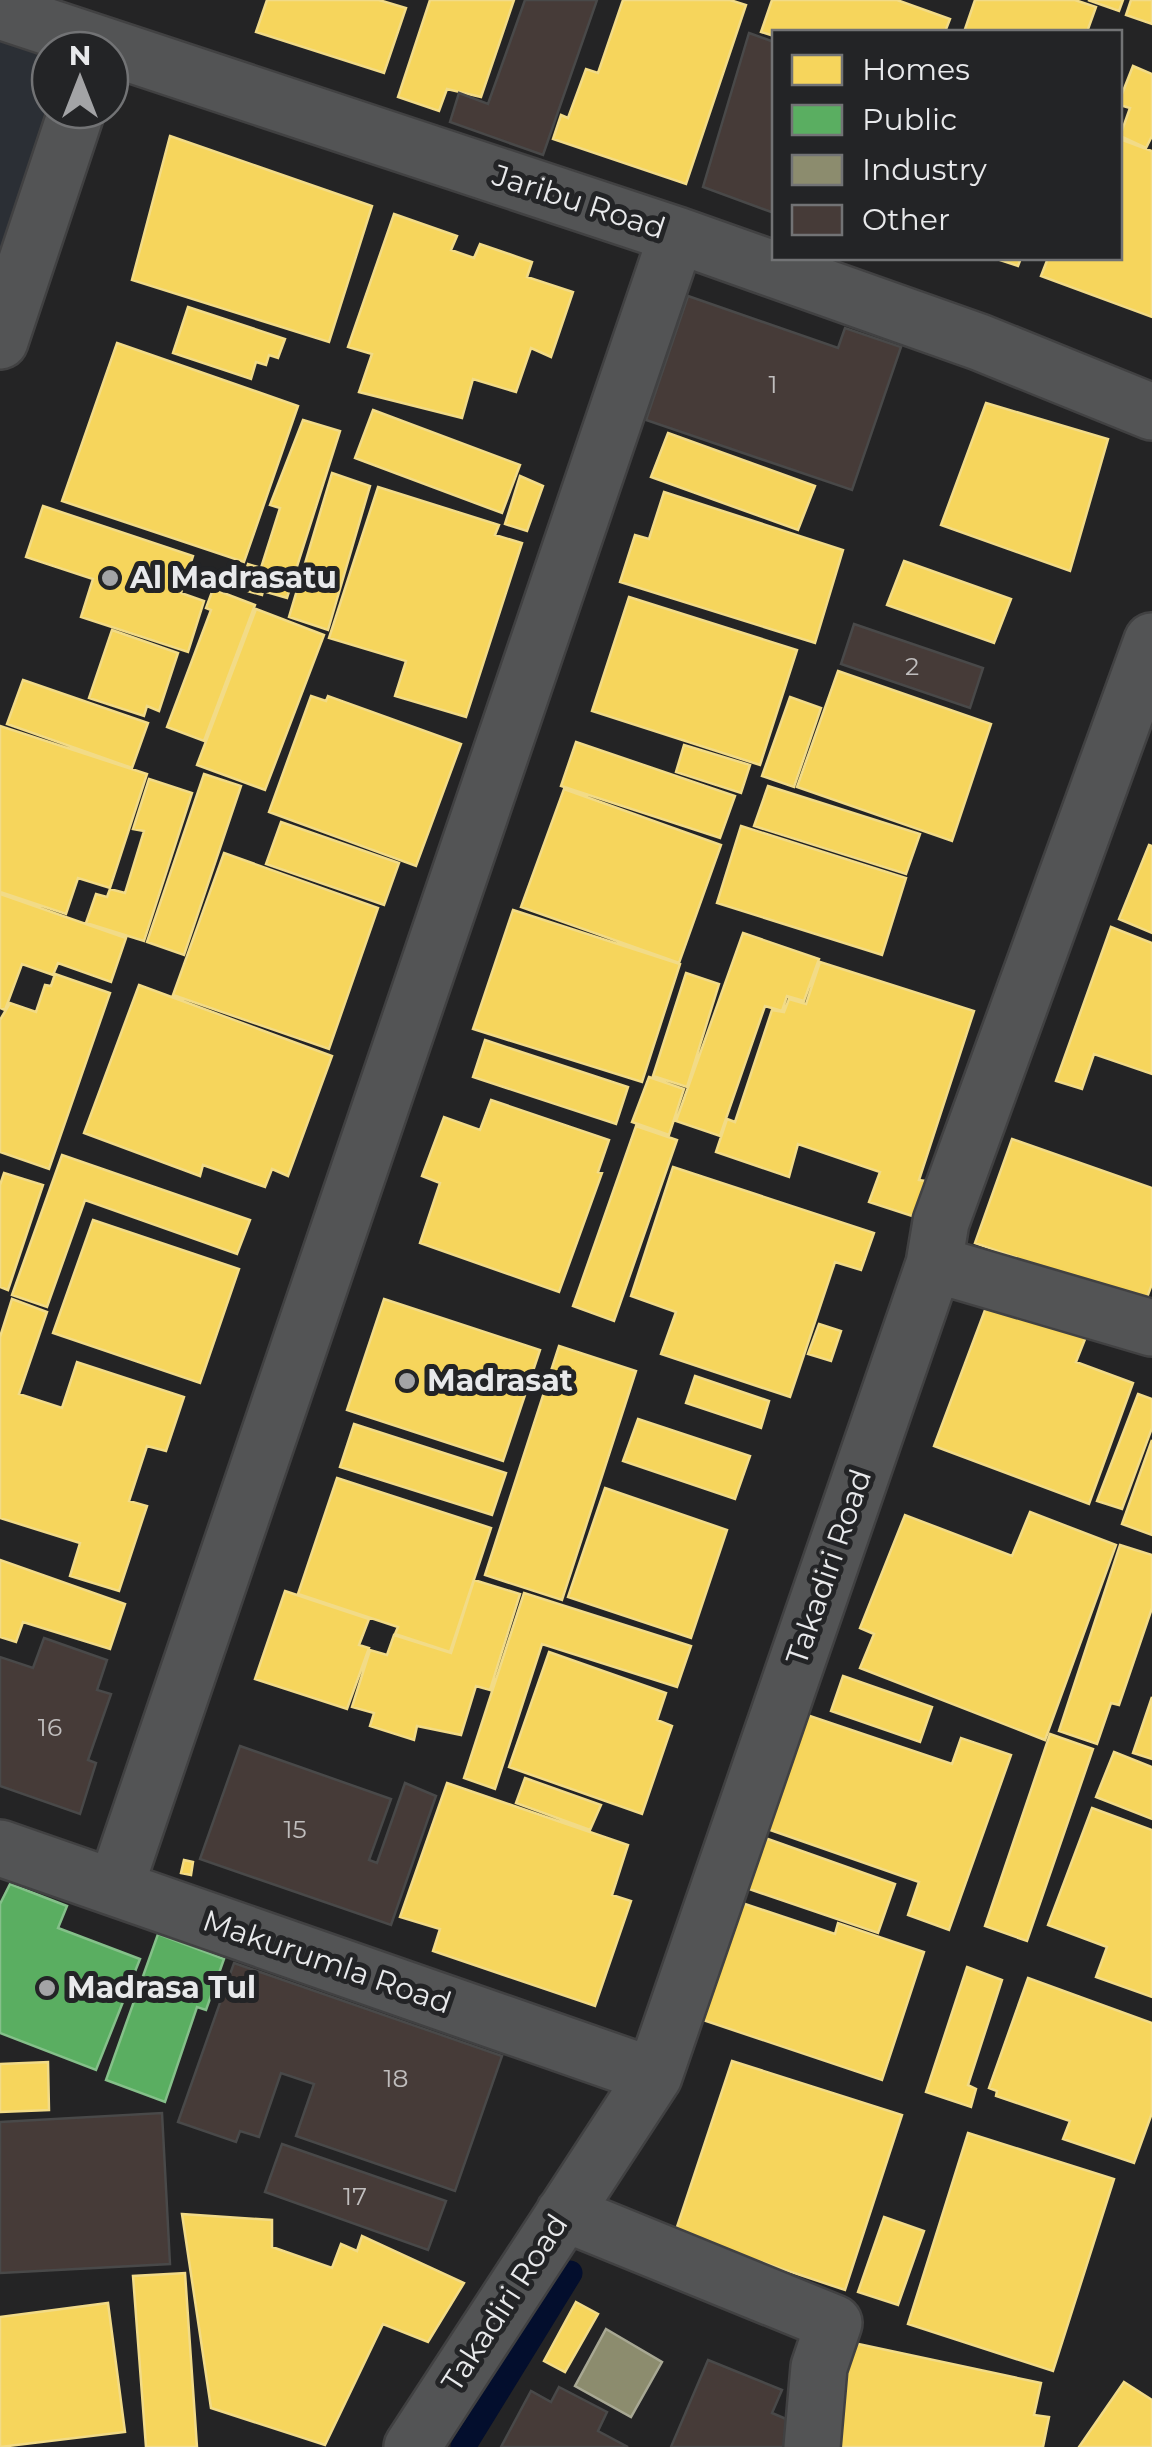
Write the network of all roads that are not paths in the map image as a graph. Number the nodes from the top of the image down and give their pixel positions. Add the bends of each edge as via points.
1 (0, 10) edge
2 (55, 30) edge
3 (130, 56) edge
4 (71, 130) edge
5 (678, 234) junction
6 (0, 342) edge
7 (1152, 412) edge
8 (1152, 641) edge
9 (934, 1264) junction
10 (1152, 1328) edge
11 (0, 1848) edge
12 (115, 1888) junction
13 (654, 2076) junction
14 (564, 2213) junction
15 (412, 2447) edge
16 (812, 2447) edge

1 - 2 street, Jaribu Road
3 - 5 street, Jaribu Road
4 - 6 street
5 - 7 street, Jaribu Road
5 - 12 street
8 - 9 street, Takadiri Road via 941,1222
9 - 10 street
9 - 13 street, Takadiri Road
11 - 12 street, Makurumla Road
12 - 13 street, Makurumla Road
13 - 14 street, Takadiri Road
14 - 15 street, Takadiri Road
14 - 16 street via 834,2323 819,2366

